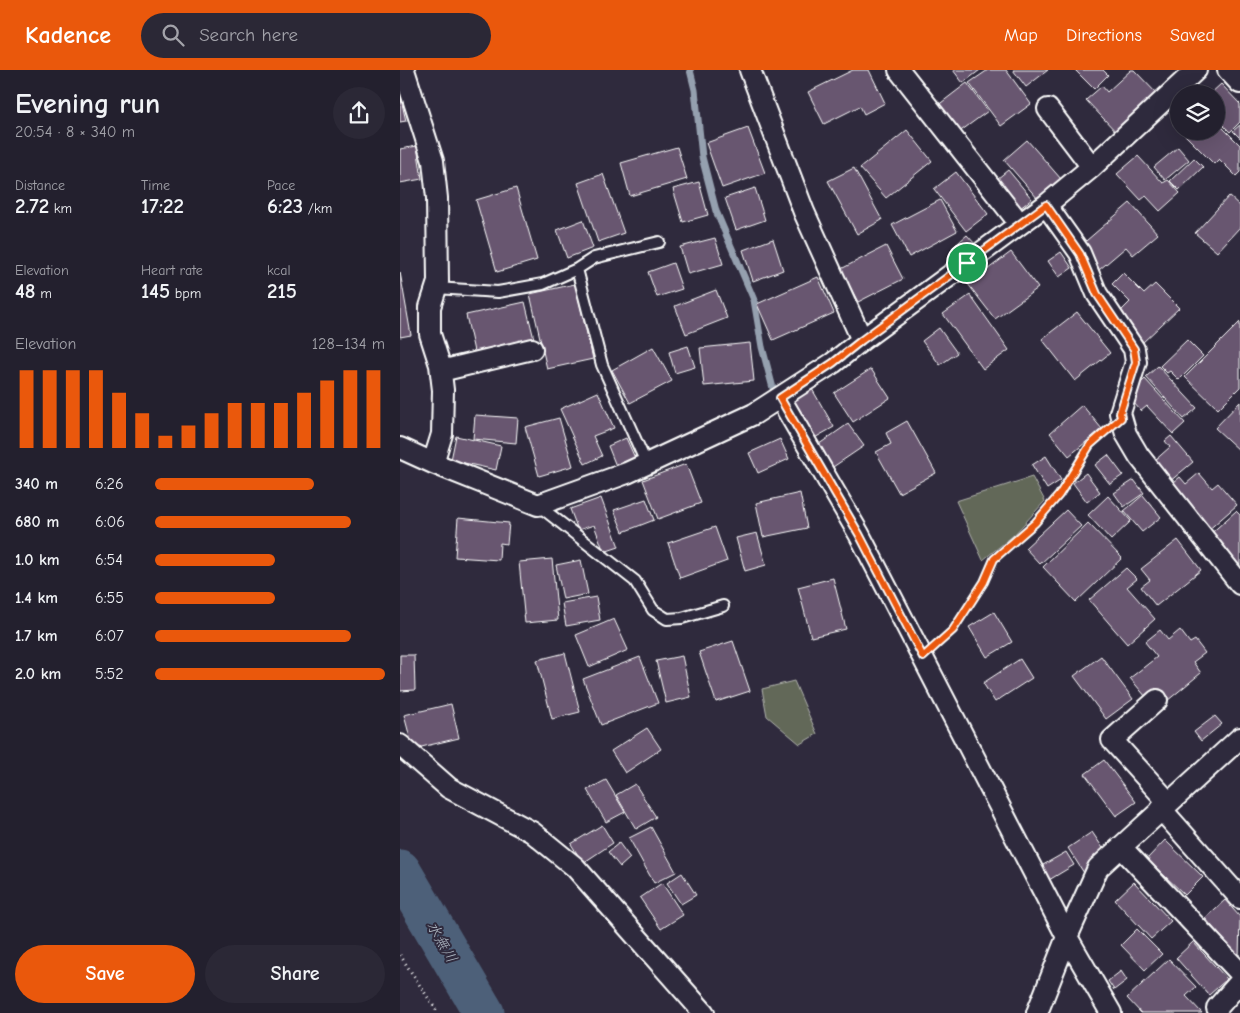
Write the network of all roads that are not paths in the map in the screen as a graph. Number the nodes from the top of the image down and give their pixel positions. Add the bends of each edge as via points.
1 (404, 70) edge
2 (750, 70) edge
3 (899, 70) edge
4 (1196, 70) edge
5 (1228, 70) edge
6 (1240, 82) edge
7 (1048, 109) dead end
8 (1092, 167) junction
9 (1046, 205) junction
10 (1020, 224) junction
11 (659, 242) dead end
12 (577, 269) junction
13 (436, 288) junction
14 (862, 340) junction
15 (532, 349) dead end
16 (441, 371) junction
17 (780, 398) junction
18 (400, 448) edge
19 (433, 463) junction
20 (647, 464) junction
21 (538, 505) junction
22 (1240, 584) edge
23 (723, 606) dead end
24 (1157, 700) dead end
25 (1240, 738) edge
26 (400, 745) edge
27 (1165, 806) junction
28 (1120, 847) junction
29 (1240, 898) edge
30 (1067, 937) junction
31 (1240, 973) edge
32 (1240, 982) edge
33 (1218, 1008) dead end
34 (704, 1013) edge
35 (1037, 1013) edge
36 (1111, 1013) edge

1 - 13 street via 433,161 437,198
2 - 14 street via 804,212
3 - 10 street
4 - 8 street
5 - 6 street
7 - 8 street
8 - 9 street
9 - 10 street
9 - 22 street via 1080,254 1097,294 1134,349 1136,362 1120,413 1126,434 1139,456
10 - 14 street
11 - 12 lane via 594,258
12 - 13 lane via 543,284 498,292
12 - 20 lane via 602,365
13 - 16 street via 430,307 430,334
14 - 17 street
15 - 16 street
16 - 19 street via 442,434
17 - 20 street via 754,414
17 - 30 street via 859,534
18 - 19 street
19 - 21 street
20 - 21 street
21 - 23 lane via 635,581 653,610 667,618 682,618
24 - 27 street via 1112,740
25 - 27 street
26 - 34 street via 449,788 532,832 575,866
27 - 28 street
27 - 29 street
28 - 30 street via 1098,868
28 - 31 street
30 - 35 street
30 - 36 street
32 - 33 street

